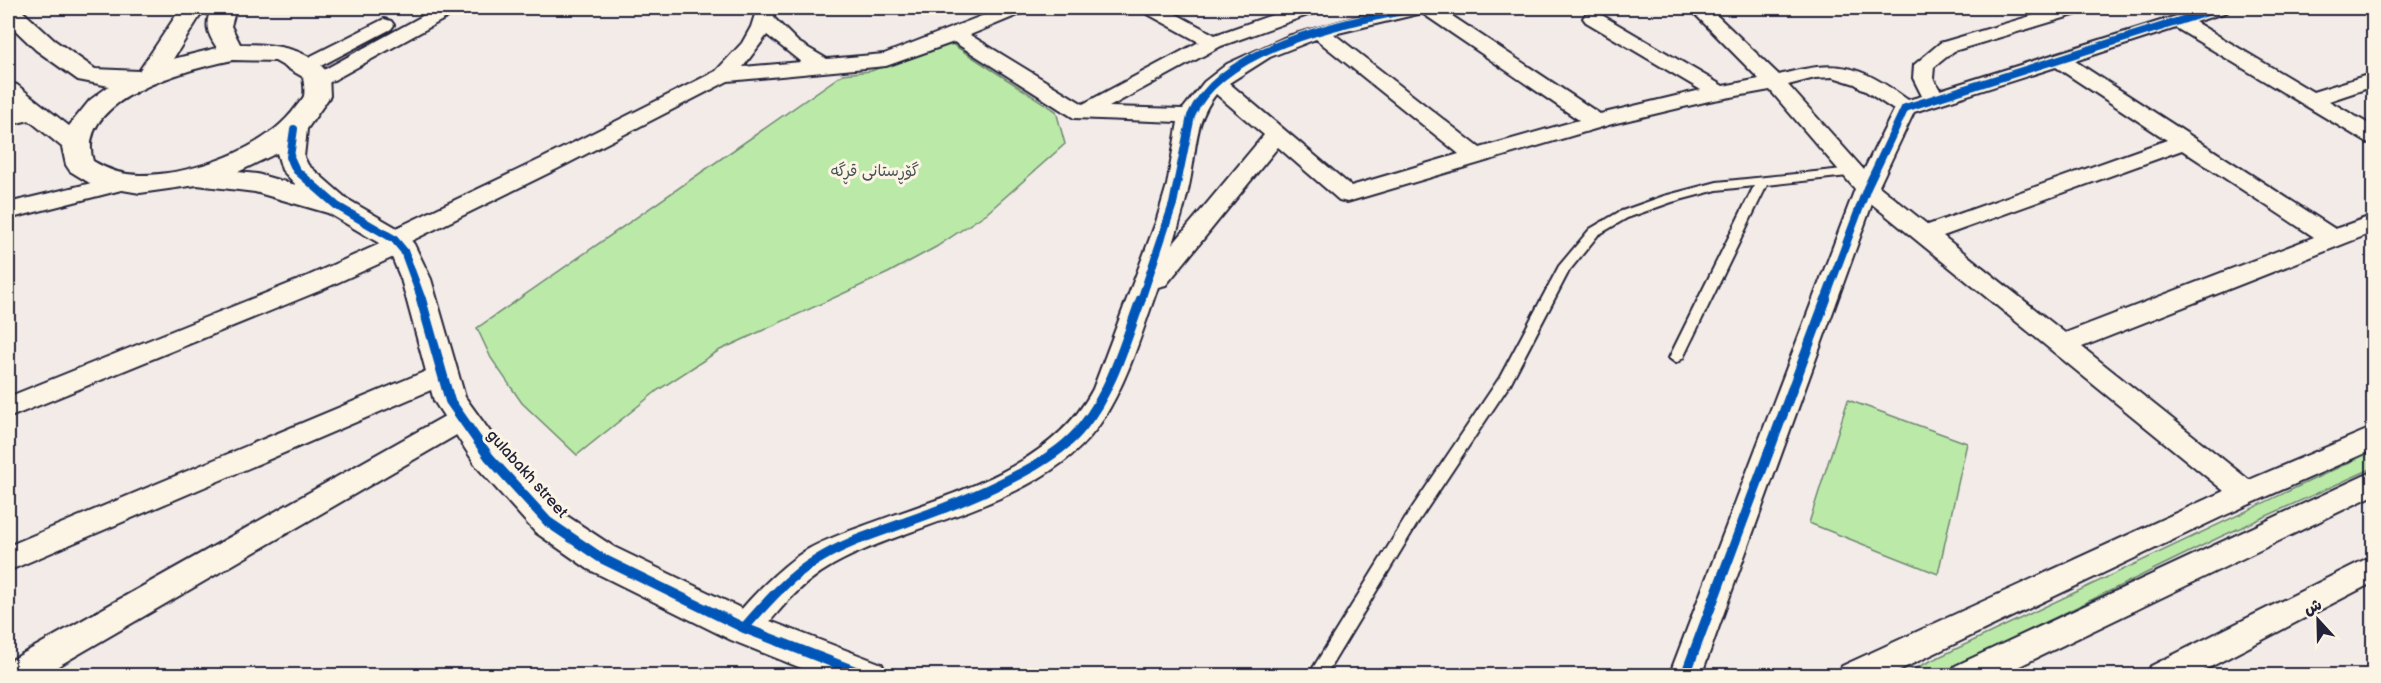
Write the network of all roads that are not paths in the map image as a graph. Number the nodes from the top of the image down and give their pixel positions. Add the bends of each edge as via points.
1 (193, 8) edge
2 (224, 8) edge
3 (416, 8) edge
4 (450, 8) edge
5 (1018, 8) edge
6 (1151, 8) edge
7 (1417, 8) edge
8 (1428, 8) edge
9 (1698, 8) edge
10 (2077, 8) edge
11 (2220, 8) edge
12 (1298, 9) edge
13 (8, 10) edge
14 (765, 13) edge
15 (1593, 18) dead end
16 (2178, 21) junction
17 (1319, 32) junction
18 (956, 34) junction
19 (1214, 42) junction
20 (233, 52) junction
21 (2060, 60) junction
22 (824, 66) junction
23 (311, 74) junction
24 (723, 75) junction
25 (145, 77) junction
26 (2373, 79) edge
27 (1216, 83) junction
28 (1775, 83) junction
29 (1719, 92) junction
30 (9, 99) edge
31 (1935, 99) junction
32 (2311, 100) junction
33 (1905, 108) junction
34 (1082, 113) junction
35 (1192, 116) junction
36 (1597, 122) junction
37 (294, 129) junction
38 (1276, 135) junction
39 (2373, 137) edge
40 (2184, 142) junction
41 (75, 144) junction
42 (1478, 157) junction
43 (186, 179) junction
44 (1763, 180) junction
45 (1860, 180) junction
46 (125, 182) junction
47 (337, 206) junction
48 (8, 211) edge
49 (2373, 223) edge
50 (1925, 234) junction
51 (2333, 238) junction
52 (396, 242) junction
53 (1143, 295) junction
54 (2060, 345) junction
55 (1676, 358) dead end
56 (443, 374) junction
57 (8, 408) edge
58 (462, 419) junction
59 (2373, 437) edge
60 (2373, 482) edge
61 (2246, 493) junction
62 (8, 559) edge
63 (2373, 567) edge
64 (744, 628) junction
65 (1692, 670) edge
66 (12, 675) edge
67 (868, 675) edge
68 (1316, 675) edge
69 (1853, 675) edge
70 (1966, 675) edge
71 (2162, 675) edge

1 - 25 street
2 - 20 street via 217,22
3 - 23 street
4 - 23 street
5 - 18 street
6 - 19 street
7 - 17 street
8 - 36 street
9 - 28 street
10 - 31 street via 1947,47 1924,65 1923,78
11 - 16 street
12 - 19 street
13 - 25 street via 45,45 87,75
14 - 22 street via 773,33
14 - 24 street via 744,55
15 - 29 street
16 - 21 street
16 - 32 street
17 - 27 street via 1257,56
17 - 42 street
18 - 22 street via 886,60
18 - 34 street
19 - 34 street
20 - 23 street via 271,52 300,60
20 - 25 street via 191,60
21 - 31 street
21 - 40 street
22 - 24 street
23 - 37 street via 317,96
24 - 52 street
25 - 41 street via 112,96 86,120
26 - 32 street
27 - 35 street via 1203,95
27 - 38 street
28 - 29 street
28 - 33 street via 1820,72 1851,74
28 - 45 street
29 - 36 street
30 - 41 street via 35,112
31 - 33 street
32 - 39 street
33 - 45 street
34 - 35 street
35 - 53 street via 1179,182 1159,255
36 - 42 street
37 - 43 street via 232,165
37 - 47 street via 290,157 296,170
38 - 42 street via 1347,195
38 - 53 street
40 - 50 street
40 - 51 street
41 - 46 street via 80,165 103,179
43 - 46 street
43 - 47 street via 227,178 257,183
44 - 45 lane
44 - 55 lane
44 - 68 lane via 1717,186 1668,199 1623,215 1594,232 1564,269 1505,380
45 - 50 street
45 - 65 street
46 - 48 street
47 - 52 street
49 - 51 street
50 - 54 street
51 - 54 street
52 - 56 street, gulabakh street via 416,279
52 - 57 street via 310,285
53 - 64 street via 1102,400 1087,424 1069,442 1011,480 816,560 787,582
54 - 61 street
56 - 58 street, gulabakh street via 450,401
56 - 62 street
58 - 64 street, gulabakh street via 489,457 548,522 601,558
58 - 66 street
59 - 61 street
60 - 70 street
61 - 69 street
63 - 71 street
64 - 67 street, gulabakh street

